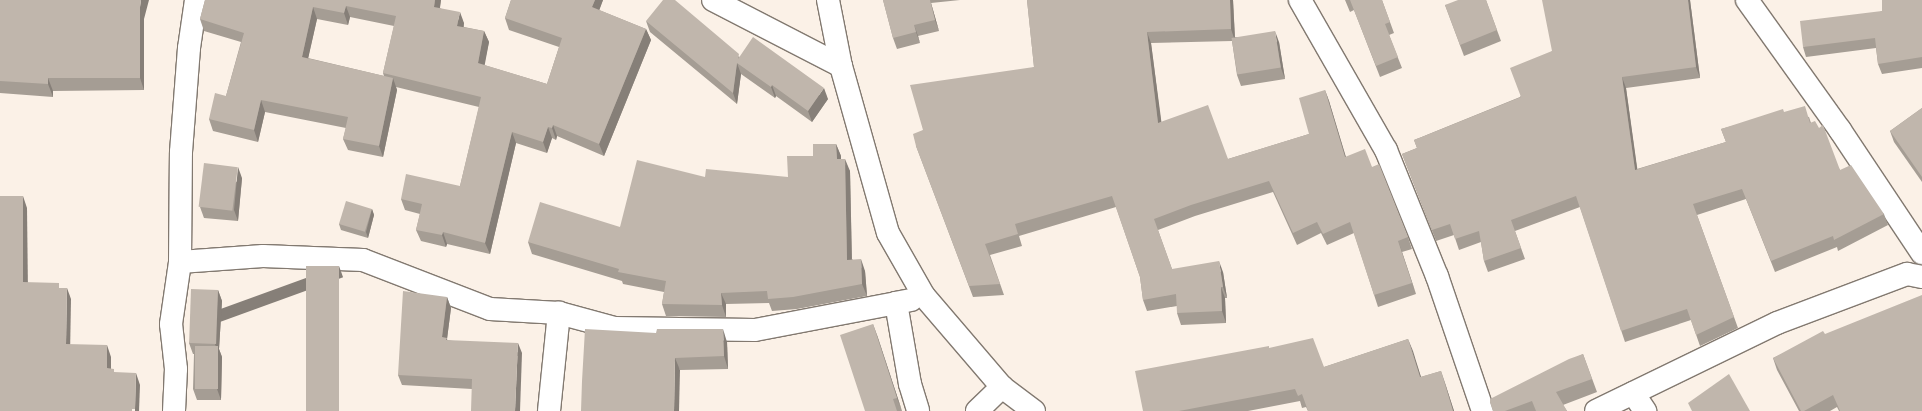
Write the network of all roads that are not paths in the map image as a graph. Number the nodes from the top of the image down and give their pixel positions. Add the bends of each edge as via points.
1 (196, 0) edge
2 (713, 0) edge
3 (828, 0) edge
4 (1300, 0) edge
5 (1746, 0) edge
6 (841, 66) junction
7 (1922, 253) edge
8 (180, 262) junction
9 (1922, 277) edge
10 (924, 296) junction
11 (896, 303) junction
12 (559, 313) junction
13 (1002, 387) junction
14 (1633, 393) junction
15 (174, 411) edge
16 (549, 411) edge
17 (918, 411) edge
18 (977, 411) edge
19 (1034, 411) edge
20 (1483, 411) edge
21 (1596, 411) edge
22 (1645, 411) edge

1 - 8 street via 189,48 181,152
2 - 6 street
3 - 6 street
4 - 20 street via 1386,150 1437,276
5 - 7 street via 1840,130
6 - 10 street via 888,233
8 - 12 street via 263,256 363,260 490,309
8 - 15 street via 171,324 176,369
9 - 14 street via 1907,274 1777,323
10 - 11 street
10 - 13 street
11 - 12 street via 755,330 615,328
11 - 17 street via 910,384
12 - 16 street
13 - 18 street
13 - 19 street
14 - 21 street
14 - 22 street

